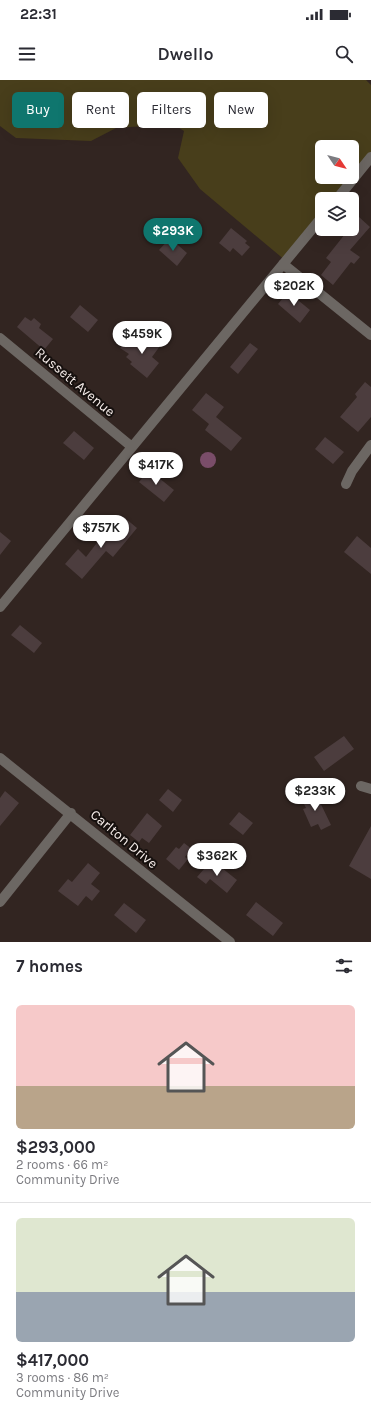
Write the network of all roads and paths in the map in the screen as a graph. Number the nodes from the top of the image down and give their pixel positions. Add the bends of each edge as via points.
1 (371, 157) edge
2 (342, 192) edge
3 (315, 225) edge
4 (283, 264) junction
5 (371, 335) edge
6 (0, 338) edge
7 (371, 445) edge
8 (132, 447) junction
9 (346, 484) dead end
10 (0, 607) edge
11 (0, 758) edge
12 (71, 813) junction
13 (0, 902) edge
14 (230, 942) edge

1 - 2 street
3 - 4 street
4 - 5 street
4 - 8 street
6 - 8 street, Russett Avenue
7 - 9 street
8 - 10 street
11 - 12 street, Carlton Drive
12 - 13 street
12 - 14 street, Carlton Drive

